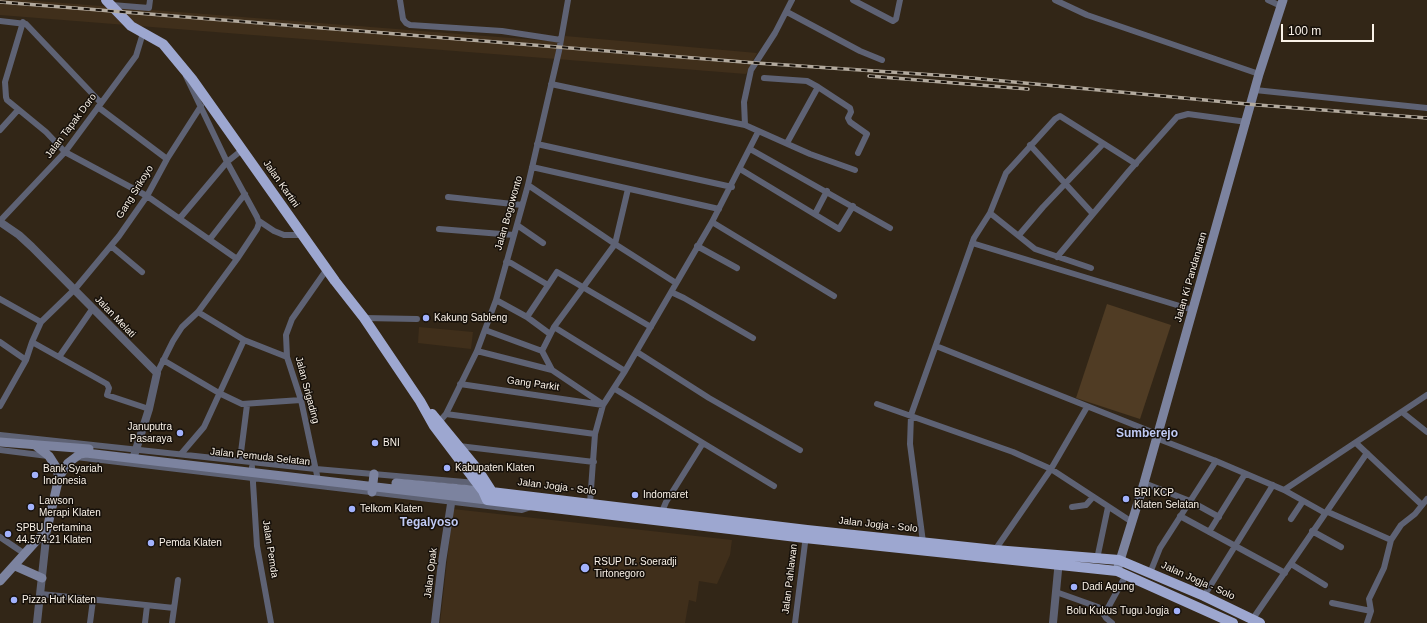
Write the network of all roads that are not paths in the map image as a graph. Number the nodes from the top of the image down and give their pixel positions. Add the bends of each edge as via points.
1 (150, 0) edge
2 (400, 0) edge
3 (568, 0) edge
4 (792, 0) edge
5 (853, 0) edge
6 (900, 0) edge
7 (1055, 0) edge
8 (1268, 0) edge
9 (109, 3) edge
10 (1282, 3) edge
11 (787, 12) junction
12 (0, 21) edge
13 (23, 22) junction
14 (143, 33) junction
15 (561, 40) junction
16 (882, 60) dead end
17 (1259, 74) junction
18 (764, 78) dead end
19 (551, 84) junction
20 (818, 87) junction
21 (1255, 90) junction
22 (203, 104) junction
23 (100, 105) junction
24 (1427, 108) edge
25 (18, 110) junction
26 (1247, 122) junction
27 (746, 125) junction
28 (0, 129) edge
29 (758, 132) junction
30 (537, 144) junction
31 (787, 144) junction
32 (1103, 144) junction
33 (1030, 145) junction
34 (750, 149) junction
35 (242, 150) junction
36 (65, 152) junction
37 (858, 152) dead end
38 (167, 159) junction
39 (227, 162) junction
40 (1136, 164) junction
41 (532, 167) junction
42 (740, 169) junction
43 (855, 170) dead end
44 (1065, 184) junction
45 (528, 185) junction
46 (732, 187) junction
47 (628, 189) junction
48 (827, 191) junction
49 (245, 194) junction
50 (147, 196) junction
51 (448, 197) dead end
52 (522, 206) junction
53 (853, 206) junction
54 (719, 209) junction
55 (990, 213) junction
56 (815, 214) junction
57 (1093, 214) junction
58 (180, 218) junction
59 (0, 221) edge
60 (259, 221) junction
61 (712, 222) junction
62 (517, 225) junction
63 (890, 228) dead end
64 (439, 229) dead end
65 (303, 235) junction
66 (514, 235) junction
67 (1019, 235) junction
68 (210, 240) junction
69 (543, 244) dead end
70 (615, 244) junction
71 (972, 244) junction
72 (111, 246) junction
73 (697, 246) junction
74 (1057, 257) junction
75 (237, 259) junction
76 (506, 262) junction
77 (737, 268) dead end
78 (1090, 268) dead end
79 (327, 269) junction
80 (142, 272) dead end
81 (676, 283) junction
82 (548, 285) junction
83 (583, 288) junction
84 (75, 289) junction
85 (671, 292) junction
86 (834, 296) dead end
87 (0, 299) edge
88 (496, 300) junction
89 (93, 308) junction
90 (1193, 310) junction
91 (198, 312) junction
92 (526, 317) junction
93 (364, 318) junction
94 (417, 319) dead end
95 (41, 322) junction
96 (554, 327) junction
97 (651, 327) junction
98 (485, 330) junction
99 (550, 334) junction
100 (752, 338) dead end
101 (244, 340) junction
102 (0, 342) edge
103 (32, 342) junction
104 (936, 346) junction
105 (477, 351) junction
106 (542, 351) junction
107 (637, 352) junction
108 (59, 357) junction
109 (287, 357) junction
110 (26, 360) junction
111 (163, 360) junction
112 (552, 370) junction
113 (625, 371) junction
114 (157, 373) junction
115 (460, 384) junction
116 (615, 389) junction
117 (219, 394) junction
118 (1427, 395) edge
119 (301, 400) junction
120 (420, 400) junction
121 (603, 404) junction
122 (877, 404) dead end
123 (247, 405) junction
124 (0, 406) edge
125 (1087, 407) junction
126 (149, 409) junction
127 (1402, 412) junction
128 (911, 415) junction
129 (442, 418) junction
130 (1427, 432) edge
131 (595, 434) junction
132 (0, 435) edge
133 (1157, 436) junction
134 (0, 442) edge
135 (703, 443) junction
136 (1356, 443) junction
137 (35, 445) junction
138 (459, 446) junction
139 (0, 450) edge
140 (800, 450) dead end
141 (1367, 453) junction
142 (134, 454) junction
143 (181, 454) junction
144 (49, 456) junction
145 (75, 457) junction
146 (1216, 461) junction
147 (594, 462) junction
148 (234, 468) junction
149 (1051, 469) junction
150 (252, 473) junction
151 (317, 474) junction
152 (1245, 474) junction
153 (59, 477) junction
154 (373, 483) junction
155 (1144, 483) junction
156 (1272, 485) junction
157 (774, 486) dead end
158 (401, 489) junction
159 (486, 490) junction
160 (1284, 490) junction
161 (452, 495) junction
162 (1093, 497) junction
163 (1427, 499) edge
164 (1190, 501) junction
165 (1303, 501) junction
166 (590, 503) junction
167 (1422, 505) junction
168 (534, 506) junction
169 (1072, 507) dead end
170 (1108, 507) junction
171 (1326, 513) junction
172 (661, 516) junction
173 (1180, 516) junction
174 (1219, 517) junction
175 (1291, 519) dead end
176 (1132, 522) junction
177 (47, 529) junction
178 (1312, 531) junction
179 (1209, 532) junction
180 (806, 534) junction
181 (0, 537) edge
182 (1391, 540) junction
183 (923, 542) junction
184 (1235, 546) junction
185 (1341, 547) dead end
186 (995, 550) junction
187 (25, 554) junction
188 (1097, 558) junction
189 (1059, 560) junction
190 (1119, 560) junction
191 (1291, 564) junction
192 (15, 566) junction
193 (1150, 572) junction
194 (1121, 573) junction
195 (1285, 574) junction
196 (42, 578) junction
197 (178, 580) dead end
198 (0, 581) edge
199 (1325, 585) dead end
200 (1056, 592) junction
201 (41, 594) junction
202 (1204, 596) junction
203 (93, 600) junction
204 (1332, 602) dead end
205 (147, 606) junction
206 (174, 608) junction
207 (1371, 611) junction
208 (1104, 615) junction
209 (1256, 621) edge
210 (37, 623) edge
211 (90, 623) edge
212 (145, 623) edge
213 (172, 623) edge
214 (271, 623) edge
215 (435, 623) edge
216 (795, 623) edge
217 (1053, 623) edge
218 (1112, 623) edge
219 (1234, 623) edge
220 (1367, 623) edge

1 - 9 street via 150,8
2 - 15 street via 403,19 410,25 502,31
3 - 15 street, Jalan Bogowonto
4 - 11 street
5 - 6 street via 893,21
7 - 17 street via 1087,15
8 - 10 street
9 - 14 highway, Jalan Kartini via 123,20
10 - 17 main road, Jalan Ki Pandanaran
11 - 16 street
11 - 27 street via 752,70 744,102
12 - 13 street
13 - 23 street
13 - 25 street via 5,82 6,97
14 - 22 highway, Jalan Kartini via 163,44 182,67
14 - 23 street, Jalan Tapak Doro via 136,56
15 - 19 street, Jalan Bogowonto
17 - 21 main road, Jalan Ki Pandanaran
18 - 20 street via 807,81
19 - 27 street
19 - 30 street, Jalan Bogowonto
20 - 31 street
20 - 37 street via 848,106 851,109 848,118 850,122 867,134
21 - 24 street
21 - 26 main road, Jalan Ki Pandanaran
22 - 35 highway, Jalan Kartini
22 - 38 street, Gang Srikoyo
22 - 39 street
23 - 36 street, Jalan Tapak Doro
23 - 38 street
25 - 28 street
25 - 36 street via 46,132
26 - 40 street via 1182,114
26 - 90 main road, Jalan Ki Pandanaran
27 - 29 street
29 - 31 street
29 - 34 street
30 - 41 street, Jalan Bogowonto
30 - 46 street
31 - 43 street
32 - 33 street via 1060,116
32 - 40 street
32 - 44 street
33 - 44 street
33 - 55 street via 1006,173
34 - 42 street
34 - 48 street
35 - 39 street
35 - 65 highway, Jalan Kartini
36 - 50 street
36 - 59 street, Jalan Tapak Doro
38 - 50 street, Gang Srikoyo
39 - 49 street
39 - 58 street
40 - 57 street
41 - 45 street, Jalan Bogowonto
41 - 47 street
42 - 46 street
42 - 56 street
44 - 57 street
44 - 67 street
45 - 52 street, Jalan Bogowonto
45 - 70 street
46 - 54 street
47 - 54 street
47 - 70 street
48 - 53 street
48 - 56 street
49 - 60 street
49 - 68 street
50 - 58 street
50 - 72 street, Gang Srikoyo
51 - 52 street
52 - 62 street, Jalan Bogowonto
53 - 56 street via 839,229
53 - 63 street
54 - 61 street
55 - 67 street
55 - 71 street via 978,229
57 - 74 street
58 - 68 street
59 - 84 street, Jalan Melati via 19,235
60 - 65 street via 284,235
60 - 75 street via 257,229
61 - 73 street
61 - 86 street
62 - 66 street, Jalan Bogowonto
62 - 69 street
64 - 66 street
65 - 79 highway, Jalan Kartini
66 - 76 street, Jalan Bogowonto
67 - 74 street via 1036,249
68 - 75 street
70 - 81 street
70 - 83 street
71 - 90 street
71 - 104 street
72 - 80 street
72 - 84 street, Gang Srikoyo
73 - 77 street
73 - 81 street
74 - 78 street
75 - 91 street
76 - 82 street
76 - 88 street, Jalan Bogowonto
79 - 93 highway, Jalan Kartini
79 - 109 street, Jalan Srigading via 288,327
81 - 85 street
82 - 83 street via 557,272
82 - 92 street
83 - 96 street
83 - 97 street
84 - 89 street, Jalan Melati
84 - 95 street, Gang Srikoyo
85 - 97 street
85 - 100 street
87 - 95 street
88 - 92 street
88 - 98 street, Jalan Bogowonto
89 - 108 street
89 - 114 street, Jalan Melati
90 - 133 main road, Jalan Ki Pandanaran
91 - 101 street
91 - 111 street via 182,327
92 - 99 street
93 - 94 street
93 - 120 highway, Jalan Kartini
95 - 103 street
96 - 99 street
96 - 113 street
97 - 107 street
98 - 105 street, Jalan Bogowonto
98 - 106 street
99 - 106 street
101 - 109 street
101 - 117 street
102 - 110 street
103 - 108 street
103 - 110 street
104 - 125 street
104 - 128 street
105 - 112 street
105 - 115 street, Jalan Bogowonto
106 - 112 street
107 - 113 street
107 - 140 street via 709,398
108 - 126 street via 107,384 107,395
109 - 119 street, Jalan Srigading
110 - 124 street
111 - 114 street
111 - 117 street
112 - 121 street
113 - 116 street
114 - 126 street
115 - 121 street, Gang Parkit
115 - 129 street, Jalan Bogowonto
116 - 121 street
116 - 135 street
117 - 123 street
117 - 143 street via 204,427
118 - 127 street
119 - 123 street
119 - 151 street, Jalan Srigading
120 - 129 highway, Jalan Kartini
120 - 159 highway, Jalan Kartini via 434,426 462,466
121 - 131 street
122 - 128 street
123 - 148 street
125 - 133 street
125 - 149 street
126 - 142 street
127 - 130 street
127 - 136 street
128 - 149 street via 1014,452
128 - 183 street via 910,444
129 - 131 street
129 - 138 highway, Jalan Kartini
131 - 147 street
132 - 142 street
133 - 146 street
133 - 155 main road, Jalan Ki Pandanaran
134 - 137 main road, Jalan Pemuda Selatan
135 - 157 street
135 - 172 street
136 - 141 street
136 - 160 street
137 - 142 main road, Jalan Pemuda Selatan
137 - 144 main road
138 - 147 street
138 - 159 highway, Jalan Kartini
139 - 144 street
141 - 167 street
141 - 171 street
142 - 143 street
142 - 145 main road, Jalan Pemuda Selatan via 86,453
142 - 148 main road, Jalan Pemuda Selatan
143 - 148 street
144 - 153 main road
145 - 148 street
145 - 153 main road
146 - 152 street
146 - 164 street
147 - 166 street
148 - 150 main road, Jalan Pemuda Selatan
148 - 151 street
149 - 162 street
149 - 186 street
150 - 151 main road, Jalan Pemuda Selatan
150 - 154 street
150 - 214 street, Jalan Pemda via 258,546
151 - 154 main road, Jalan Pemuda Selatan
152 - 156 street
152 - 174 street
153 - 177 main road
154 - 158 main road, Jalan Pemuda Selatan
154 - 159 street
155 - 164 street
155 - 176 main road, Jalan Ki Pandanaran
156 - 160 street
156 - 184 street
158 - 161 main road, Jalan Pemuda Selatan
158 - 161 street
159 - 161 main road, Jalan Pemuda Selatan
159 - 166 highway, Jalan Jogja - Solo
159 - 168 highway, Jalan Jogja - Solo
160 - 165 street
161 - 168 street via 522,510
161 - 215 street, Jalan Opak
162 - 169 street via 1086,505
162 - 170 street
163 - 167 street
164 - 173 street
164 - 174 street
165 - 171 street
165 - 175 street
166 - 172 highway, Jalan Jogja - Solo
167 - 182 street via 1401,525
168 - 172 highway, Jalan Jogja - Solo
170 - 176 street
170 - 188 street
171 - 178 street
171 - 182 street
172 - 180 highway, Jalan Jogja - Solo
173 - 179 street
173 - 193 street via 1160,548
174 - 179 street
176 - 190 main road, Jalan Ki Pandanaran
177 - 187 main road
177 - 196 street
178 - 185 street
178 - 191 street
179 - 184 street
180 - 183 highway, Jalan Jogja - Solo
180 - 189 highway, Jalan Jogja - Solo
180 - 216 street, Jalan Pahlawan
181 - 187 street
182 - 207 street via 1384,568 1369,599
183 - 186 highway, Jalan Jogja - Solo
184 - 195 street
184 - 202 street
186 - 189 highway, Jalan Jogja - Solo
187 - 192 main road
188 - 189 highway, Jalan Jogja - Solo
188 - 190 highway, Jalan Jogja - Solo
189 - 194 highway, Jalan Jogja - Solo
189 - 200 street
190 - 193 highway, Jalan Jogja - Solo
190 - 194 main road, Jalan Ki Pandanaran
191 - 195 street
191 - 199 street
192 - 196 main road via 29,570
192 - 198 main road
193 - 202 highway, Jalan Jogja - Solo
194 - 208 street
194 - 219 highway, Jalan Jogja - Solo
195 - 209 street
196 - 201 street
197 - 206 street
200 - 208 street via 1098,607
200 - 217 street
201 - 203 street
201 - 210 street
202 - 209 highway, Jalan Jogja - Solo
203 - 205 street
203 - 211 street
204 - 207 street
205 - 206 street
205 - 212 street
206 - 213 street
207 - 220 street
208 - 218 street

